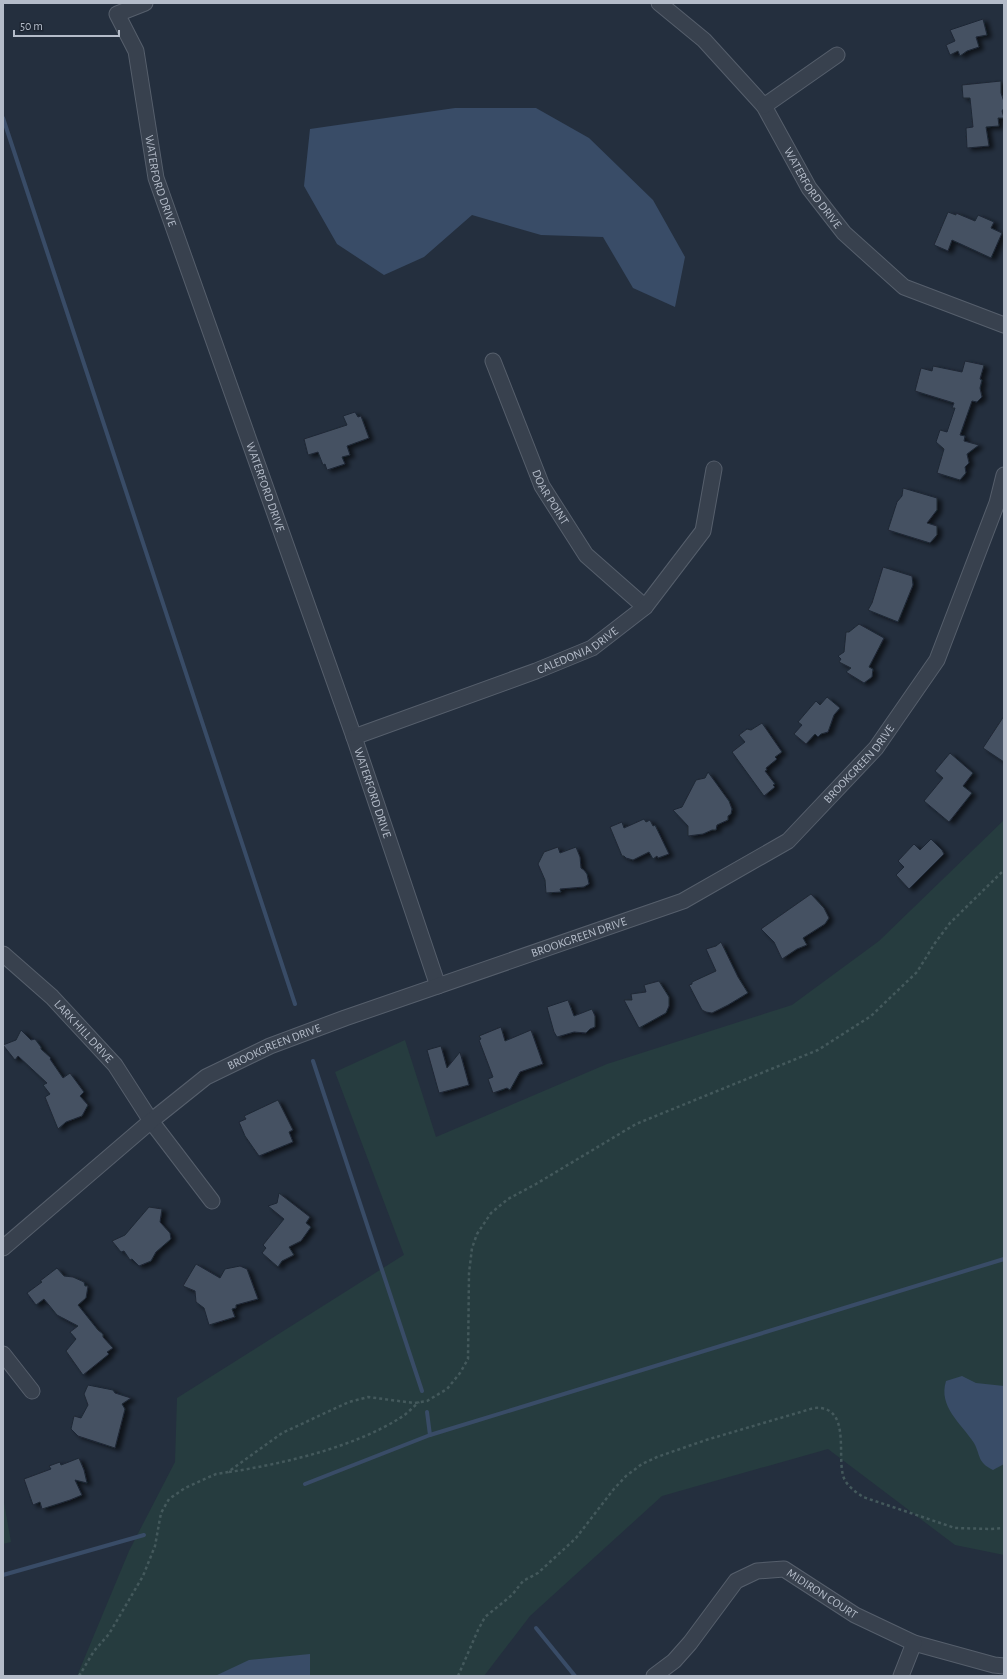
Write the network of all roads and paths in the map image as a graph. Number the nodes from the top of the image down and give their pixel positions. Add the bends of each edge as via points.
1 (145, 3) edge
2 (658, 3) edge
3 (837, 55) dead end
4 (764, 106) junction
5 (1004, 325) edge
6 (493, 361) dead end
7 (714, 469) dead end
8 (1004, 475) edge
9 (645, 607) junction
10 (354, 737) junction
11 (1004, 870) edge
12 (3, 954) edge
13 (438, 986) junction
14 (152, 1120) junction
15 (212, 1201) dead end
16 (3, 1248) edge
17 (3, 1354) edge
18 (32, 1391) dead end
19 (419, 1402) junction
20 (228, 1472) junction
21 (1004, 1528) edge
22 (914, 1643) junction
23 (1004, 1666) edge
24 (79, 1676) edge
25 (458, 1676) edge
26 (654, 1676) edge
27 (900, 1676) edge

1 - 10 street, WATERFORD DRIVE via 117,14 136,51 156,178
2 - 4 street, WATERFORD DRIVE via 704,40
3 - 4 street
4 - 5 street, WATERFORD DRIVE via 809,188 844,233 904,287
6 - 9 street, DOAR POINT via 542,486 586,555
7 - 9 street, CALEDONIA DRIVE via 703,531
8 - 13 street, BROOKGREEN DRIVE via 997,503 937,660 876,748 788,841 683,901
9 - 10 street, CALEDONIA DRIVE via 592,648
10 - 13 street, WATERFORD DRIVE
11 - 19 path via 950,923 917,972 871,1016 818,1050 636,1124 508,1199 491,1212 477,1234 472,1248 469,1273 468,1359 447,1389 427,1401
12 - 14 street, LARK HILL DRIVE via 52,997 115,1066
13 - 14 street, BROOKGREEN DRIVE via 270,1046 206,1077
14 - 15 street, LARK HILL DRIVE
14 - 16 street, BROOKGREEN DRIVE
17 - 18 street
19 - 20 path via 401,1418 335,1447 269,1466
19 - 20 path via 368,1398 349,1402 282,1433
20 - 24 path via 216,1474 185,1488 169,1499 162,1512 155,1546 143,1576 109,1634 94,1651
21 - 25 path via 955,1528 863,1498 843,1477 838,1422 829,1411 822,1407 814,1408 657,1456 626,1476 576,1538 538,1573 523,1581 512,1595 485,1617
22 - 23 street, MIDIRON COURT
22 - 26 street, MIDIRON COURT via 855,1615 784,1569 757,1571 736,1581 674,1661
22 - 27 street

